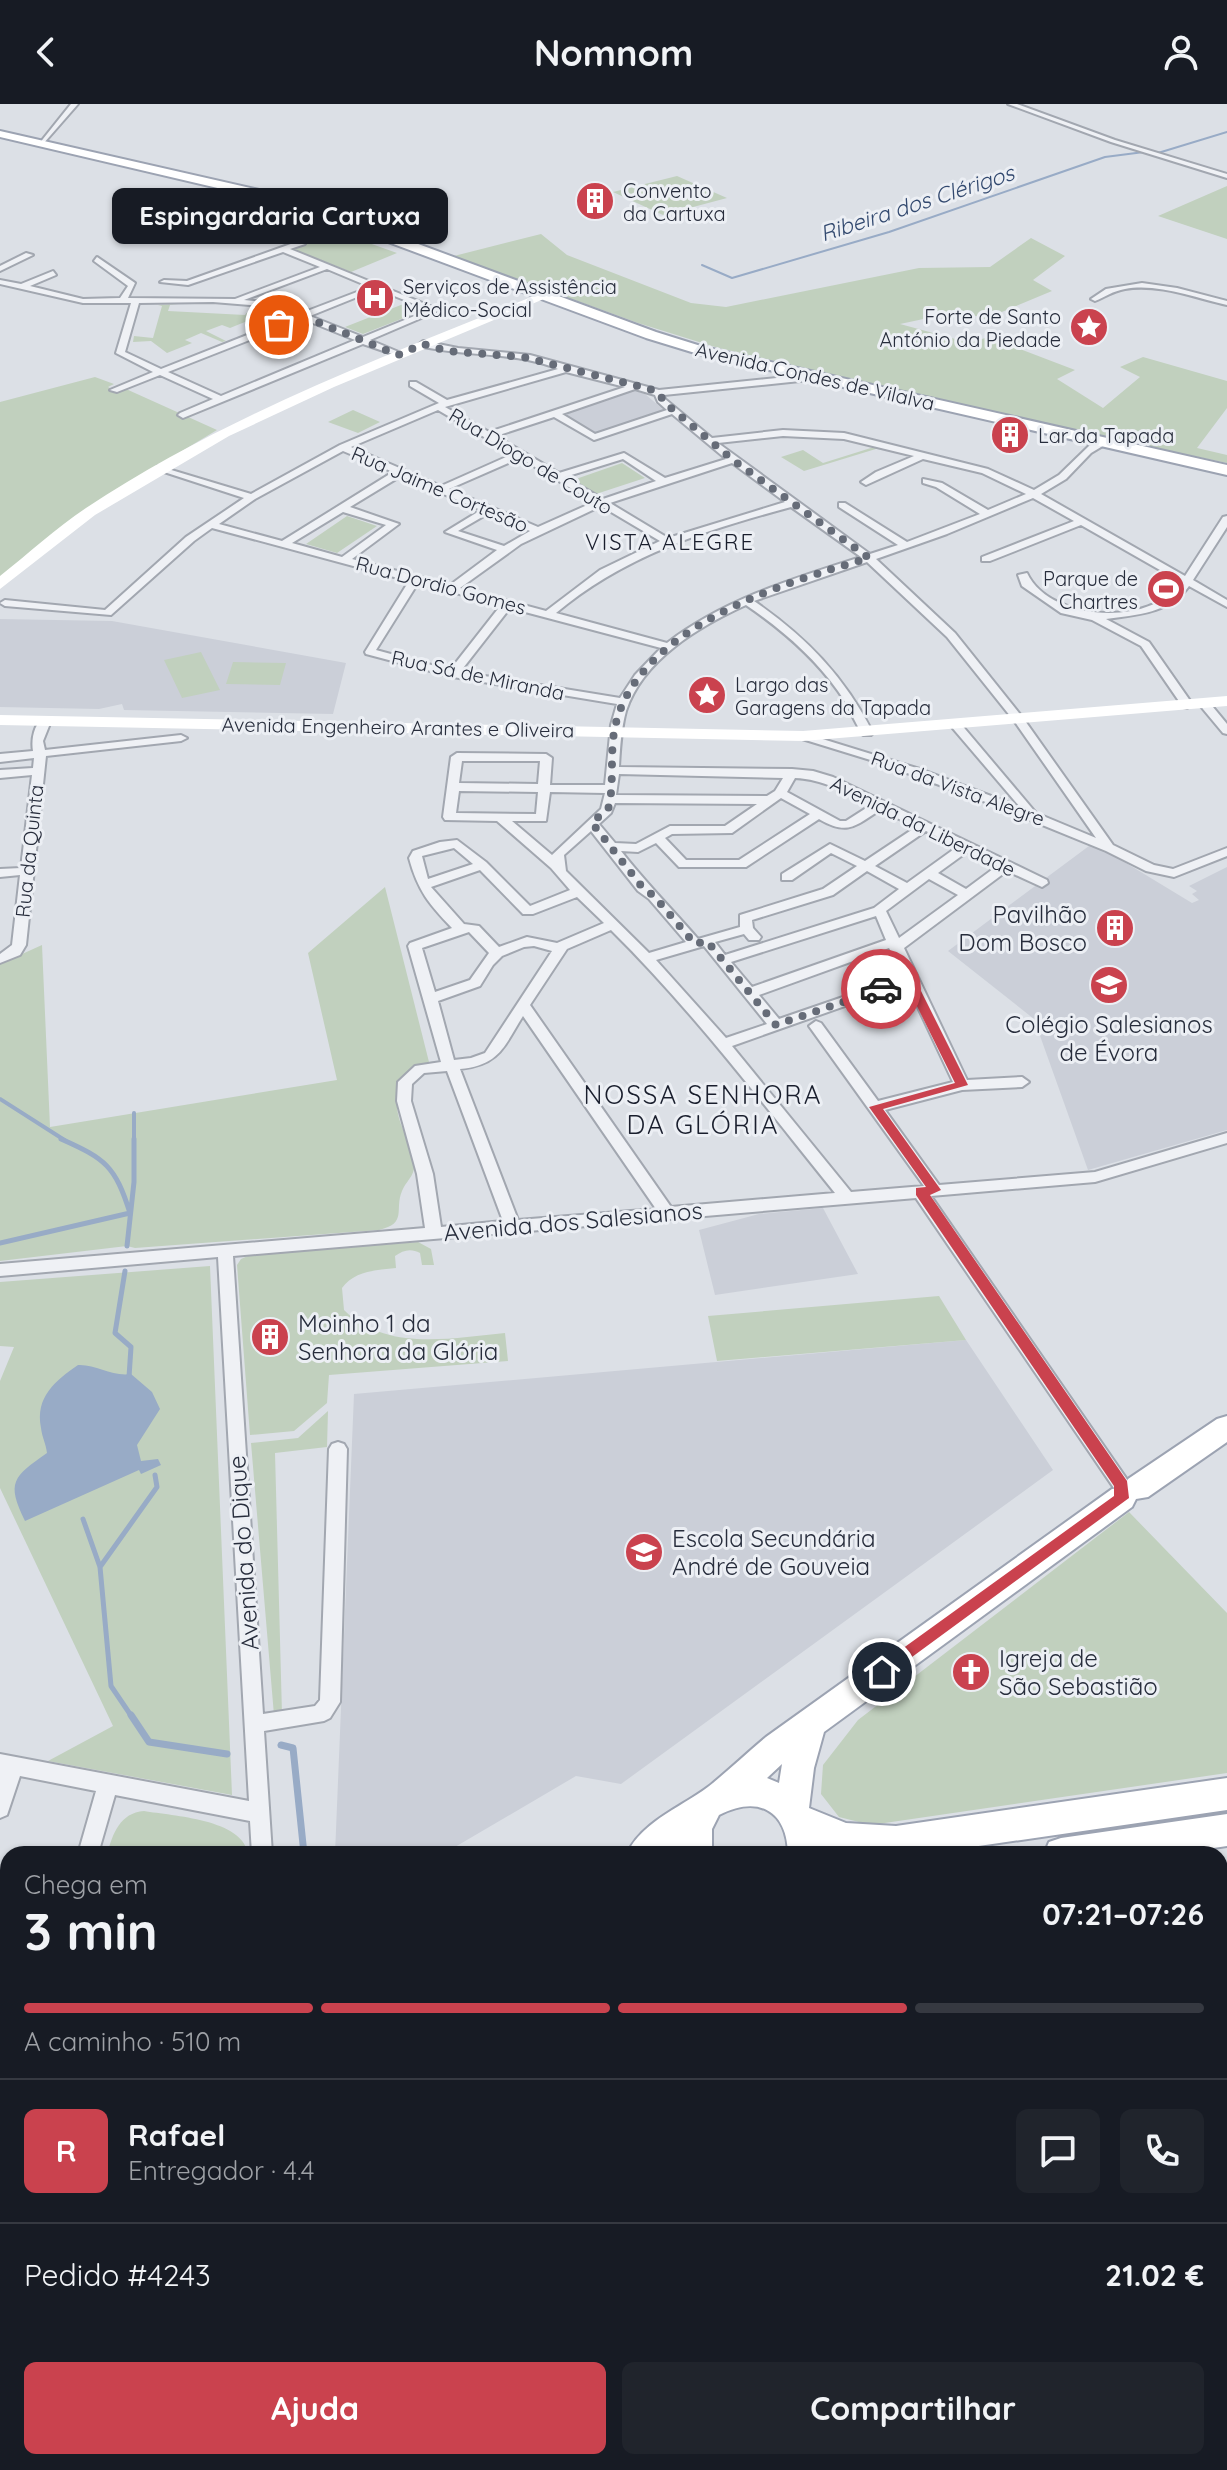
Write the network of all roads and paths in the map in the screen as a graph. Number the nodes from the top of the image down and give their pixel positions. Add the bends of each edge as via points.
1 (75, 104) edge
2 (1011, 104) edge
3 (1124, 104) edge
4 (1138, 107) dead end
5 (0, 134) edge
6 (41, 143) junction
7 (1227, 176) edge
8 (302, 242) dead end
9 (283, 249) junction
10 (29, 255) dead end
11 (97, 259) dead end
12 (329, 266) junction
13 (0, 269) edge
14 (53, 273) dead end
15 (0, 282) edge
16 (164, 282) dead end
17 (379, 286) junction
18 (22, 287) junction
19 (532, 296) junction
20 (1095, 299) dead end
21 (234, 301) junction
22 (122, 302) junction
23 (135, 302) junction
24 (1227, 303) edge
25 (303, 316) junction
26 (363, 341) junction
27 (423, 344) junction
28 (398, 355) junction
29 (566, 369) junction
30 (158, 372) junction
31 (796, 373) junction
32 (816, 377) junction
33 (780, 380) junction
34 (413, 384) dead end
35 (637, 385) junction
36 (114, 390) dead end
37 (659, 393) junction
38 (220, 399) junction
39 (442, 404) junction
40 (675, 410) junction
41 (554, 413) junction
42 (183, 415) dead end
43 (487, 436) junction
44 (710, 441) junction
45 (1094, 443) junction
46 (343, 447) junction
47 (519, 455) junction
48 (922, 455) junction
49 (733, 460) junction
50 (161, 468) junction
51 (1227, 468) edge
52 (402, 471) junction
53 (556, 477) junction
54 (926, 481) dead end
55 (665, 482) junction
56 (866, 482) dead end
57 (443, 488) junction
58 (1034, 494) junction
59 (252, 497) junction
60 (598, 502) junction
61 (794, 503) junction
62 (842, 505) dead end
63 (342, 508) junction
64 (489, 509) junction
65 (987, 514) junction
66 (1227, 519) edge
67 (1082, 521) junction
68 (211, 525) junction
69 (538, 531) junction
70 (665, 540) junction
71 (284, 544) junction
72 (906, 546) junction
73 (506, 550) junction
74 (869, 558) junction
75 (986, 559) dead end
76 (344, 560) junction
77 (1023, 575) dead end
78 (415, 579) junction
79 (1187, 581) junction
80 (0, 584) edge
81 (453, 588) junction
82 (746, 600) junction
83 (5, 603) dead end
84 (508, 603) junction
85 (1227, 604) edge
86 (1143, 611) junction
87 (549, 614) junction
88 (1094, 617) junction
89 (1145, 644) junction
90 (670, 647) junction
91 (453, 674) junction
92 (1227, 701) edge
93 (624, 702) junction
94 (1195, 704) junction
95 (0, 720) edge
96 (1019, 720) junction
97 (45, 721) junction
98 (956, 725) junction
99 (614, 731) junction
100 (1227, 731) edge
101 (867, 733) junction
102 (803, 736) junction
103 (173, 741) dead end
104 (40, 754) junction
105 (0, 758) edge
106 (612, 770) junction
107 (38, 771) junction
108 (792, 773) junction
109 (0, 774) edge
110 (453, 787) junction
111 (544, 788) junction
112 (610, 794) junction
113 (775, 796) junction
114 (879, 805) junction
115 (819, 814) junction
116 (1034, 815) junction
117 (499, 817) junction
118 (592, 823) junction
119 (924, 827) junction
120 (658, 837) junction
121 (611, 847) junction
122 (965, 847) junction
123 (1109, 848) junction
124 (1227, 852) edge
125 (482, 865) junction
126 (557, 866) junction
127 (866, 866) junction
128 (1005, 866) junction
129 (27, 871) junction
130 (0, 873) edge
131 (928, 873) junction
132 (787, 877) dead end
133 (1042, 883) dead end
134 (423, 885) junction
135 (907, 888) junction
136 (577, 892) junction
137 (967, 895) junction
138 (879, 911) junction
139 (612, 925) junction
140 (467, 929) junction
141 (747, 929) junction
142 (701, 942) junction
143 (894, 945) junction
144 (762, 948) junction
145 (559, 949) junction
146 (497, 953) junction
147 (647, 958) junction
148 (0, 959) edge
149 (723, 960) junction
150 (909, 979) junction
151 (750, 993) junction
152 (430, 999) junction
153 (524, 1006) junction
154 (776, 1025) junction
155 (816, 1026) dead end
156 (723, 1044) junction
157 (446, 1066) junction
158 (1022, 1082) dead end
159 (962, 1085) junction
160 (875, 1107) junction
161 (1223, 1144) edge
162 (928, 1191) junction
163 (847, 1198) junction
164 (667, 1213) junction
165 (513, 1227) junction
166 (434, 1233) junction
167 (225, 1251) junction
168 (0, 1270) edge
169 (1227, 1427) edge
170 (338, 1449) dead end
171 (1127, 1491) junction
172 (253, 1724) junction
173 (811, 1725) junction
174 (7, 1764) edge
175 (108, 1784) junction
176 (1227, 1794) edge
177 (717, 1798) junction
178 (0, 1808) edge
179 (259, 1813) junction
180 (796, 1816) junction
181 (1213, 1839) edge
182 (90, 1846) edge
183 (261, 1846) edge
184 (654, 1846) edge
185 (694, 1846) edge
186 (805, 1846) edge
187 (1175, 1846) edge

1 - 6 street
2 - 7 street
3 - 4 street
5 - 6 main road, Avenida Condes de Vilalva
6 - 19 main road, Avenida Condes de Vilalva via 319,212
8 - 9 street
9 - 12 street
9 - 16 street via 188,283
10 - 13 street
11 - 22 street via 132,285
12 - 17 street
12 - 21 street
14 - 18 street
15 - 18 street
17 - 25 street
17 - 26 street via 436,309
18 - 22 street via 75,300
19 - 27 street
19 - 31 main road, Avenida Condes de Vilalva via 663,339
20 - 24 street via 1118,287 1147,286
21 - 23 street
21 - 25 street
22 - 23 street
23 - 30 street via 119,351
25 - 26 street
25 - 30 street
26 - 28 street
26 - 38 street
27 - 28 street
27 - 29 street via 523,357
28 - 50 street via 224,433
29 - 35 street
29 - 39 street
30 - 36 street
30 - 38 street
31 - 32 main road, Avenida Condes de Vilalva
31 - 33 street
32 - 33 street
32 - 45 main road, Avenida Condes de Vilalva
33 - 37 street
34 - 39 street, Rua Diogo de Couto
35 - 37 street
35 - 41 street
37 - 40 street
38 - 42 street
39 - 43 street, Rua Diogo de Couto
39 - 46 street
40 - 41 street via 594,437
40 - 44 street
41 - 43 street
43 - 47 street, Rua Diogo de Couto
44 - 48 street via 812,432
44 - 49 street
45 - 51 main road, Avenida Condes de Vilalva
45 - 58 street via 1058,480
46 - 52 street, Rua Jaime Cortesão
46 - 59 street
47 - 53 street, Rua Diogo de Couto
47 - 57 street
48 - 56 street
48 - 58 street via 985,471
49 - 55 street
49 - 61 street
50 - 59 street
50 - 80 street via 90,512
52 - 57 street, Rua Jaime Cortesão
52 - 63 street
53 - 55 street via 624,456
53 - 60 street, Rua Diogo de Couto
54 - 65 street
55 - 60 street
57 - 64 street, Rua Jaime Cortesão
58 - 65 street
58 - 67 street
59 - 68 street
60 - 69 street
60 - 70 street, Rua Diogo de Couto
61 - 70 street
61 - 74 street
62 - 72 street
63 - 71 street
63 - 76 street via 394,524
64 - 69 street, Rua Jaime Cortesão
64 - 73 street via 450,532
65 - 72 street
66 - 79 street
67 - 75 street
67 - 79 street
68 - 71 street, Rua Dordio Gomes
68 - 83 street via 107,613
69 - 73 street
70 - 87 street via 572,591
71 - 76 street, Rua Dordio Gomes
72 - 74 street
73 - 81 street
74 - 82 street
74 - 96 street via 951,635
76 - 78 street, Rua Dordio Gomes
77 - 88 street via 1023,582 1049,602
78 - 81 street, Rua Dordio Gomes
78 - 91 street, Rua Sá de Miranda via 370,652
79 - 85 street
79 - 86 street via 1176,598
81 - 84 street, Rua Dordio Gomes
82 - 90 street
82 - 101 street via 821,660
84 - 87 street, Rua Dordio Gomes
84 - 91 street
86 - 88 street
86 - 89 street
87 - 90 street, Rua Dordio Gomes
88 - 89 street
89 - 94 street
90 - 93 street via 640,675
91 - 93 street, Rua Sá de Miranda
92 - 94 street, Avenida Engenheiro Arantes e Oliveira
93 - 99 street
94 - 96 street, Avenida Engenheiro Arantes e Oliveira
94 - 100 street
95 - 97 street, Avenida Engenheiro Arantes e Oliveira
96 - 98 street, Avenida Engenheiro Arantes e Oliveira
96 - 123 street
97 - 99 street, Avenida Engenheiro Arantes e Oliveira
97 - 104 street, Rua da Quinta via 37,741
98 - 101 street, Avenida Engenheiro Arantes e Oliveira
98 - 116 street
99 - 102 street, Avenida Engenheiro Arantes e Oliveira
99 - 106 street
101 - 102 street, Avenida Engenheiro Arantes e Oliveira
102 - 116 street, Rua da Vista Alegre
103 - 104 street
104 - 105 street
104 - 107 street, Rua da Quinta
106 - 108 street, Avenida da Liberdade
106 - 112 street
107 - 109 street
107 - 129 street, Rua da Quinta
108 - 113 street
108 - 114 street, Avenida da Liberdade via 829,780
110 - 111 street
110 - 111 street via 457,757 546,758
110 - 117 street via 449,817
111 - 112 street
111 - 117 street via 542,818
112 - 113 street
112 - 118 street via 605,814
113 - 115 street
113 - 120 street via 728,830 670,830
114 - 115 street via 849,825
114 - 119 street, Avenida da Liberdade
115 - 120 street via 742,864 683,864
116 - 123 street, Rua da Vista Alegre
117 - 126 street
118 - 121 street
118 - 126 street via 560,849
119 - 122 street, Avenida da Liberdade
119 - 127 street
120 - 121 street via 638,848
121 - 142 street via 643,888
122 - 128 street, Avenida da Liberdade
122 - 131 street
123 - 124 street, Rua da Vista Alegre via 1174,873
125 - 134 street
125 - 134 street via 457,844 417,854
125 - 136 street via 528,911
126 - 136 street
127 - 132 street via 830,848
127 - 135 street
127 - 141 street via 828,892 745,918
128 - 133 street, Avenida da Liberdade
128 - 137 street
129 - 130 street
129 - 148 street, Rua da Quinta via 17,948
131 - 135 street
131 - 137 street
134 - 140 street
135 - 138 street
136 - 139 street
137 - 143 street
138 - 143 street
138 - 144 street
139 - 145 street
139 - 147 street
140 - 146 street
140 - 152 street via 415,946
141 - 142 street
141 - 144 street
142 - 147 street
142 - 149 street
143 - 150 street
143 - 151 street
144 - 149 street
145 - 146 street via 525,940
145 - 153 street
146 - 152 street via 483,964 475,983
147 - 156 street
149 - 151 street
150 - 154 street
150 - 159 street
151 - 154 street
152 - 157 street
153 - 157 street via 490,1056
153 - 164 street
154 - 156 street
155 - 160 street
156 - 163 street
157 - 165 street
157 - 166 street via 420,1069 405,1082 404,1101 425,1174
158 - 159 street
159 - 160 street
160 - 162 street
161 - 162 street, Avenida dos Salesianos via 1095,1177
162 - 163 street, Avenida dos Salesianos
162 - 171 street
163 - 164 street, Avenida dos Salesianos
164 - 165 street, Avenida dos Salesianos
165 - 166 street, Avenida dos Salesianos
166 - 167 street, Avenida dos Salesianos
167 - 168 street, Avenida dos Salesianos
167 - 172 street, Avenida do Dique
169 - 171 main road
170 - 172 street via 330,1702 317,1715
171 - 173 main road
172 - 179 street, Avenida do Dique
173 - 177 main road
173 - 180 main road via 797,1760
174 - 175 street
174 - 178 street
175 - 179 street
175 - 182 street
176 - 180 main road via 859,1844 834,1838
177 - 180 main road via 757,1789
177 - 184 main road
177 - 185 main road via 698,1819
179 - 183 street, Avenida do Dique
180 - 186 main road
181 - 187 main road

